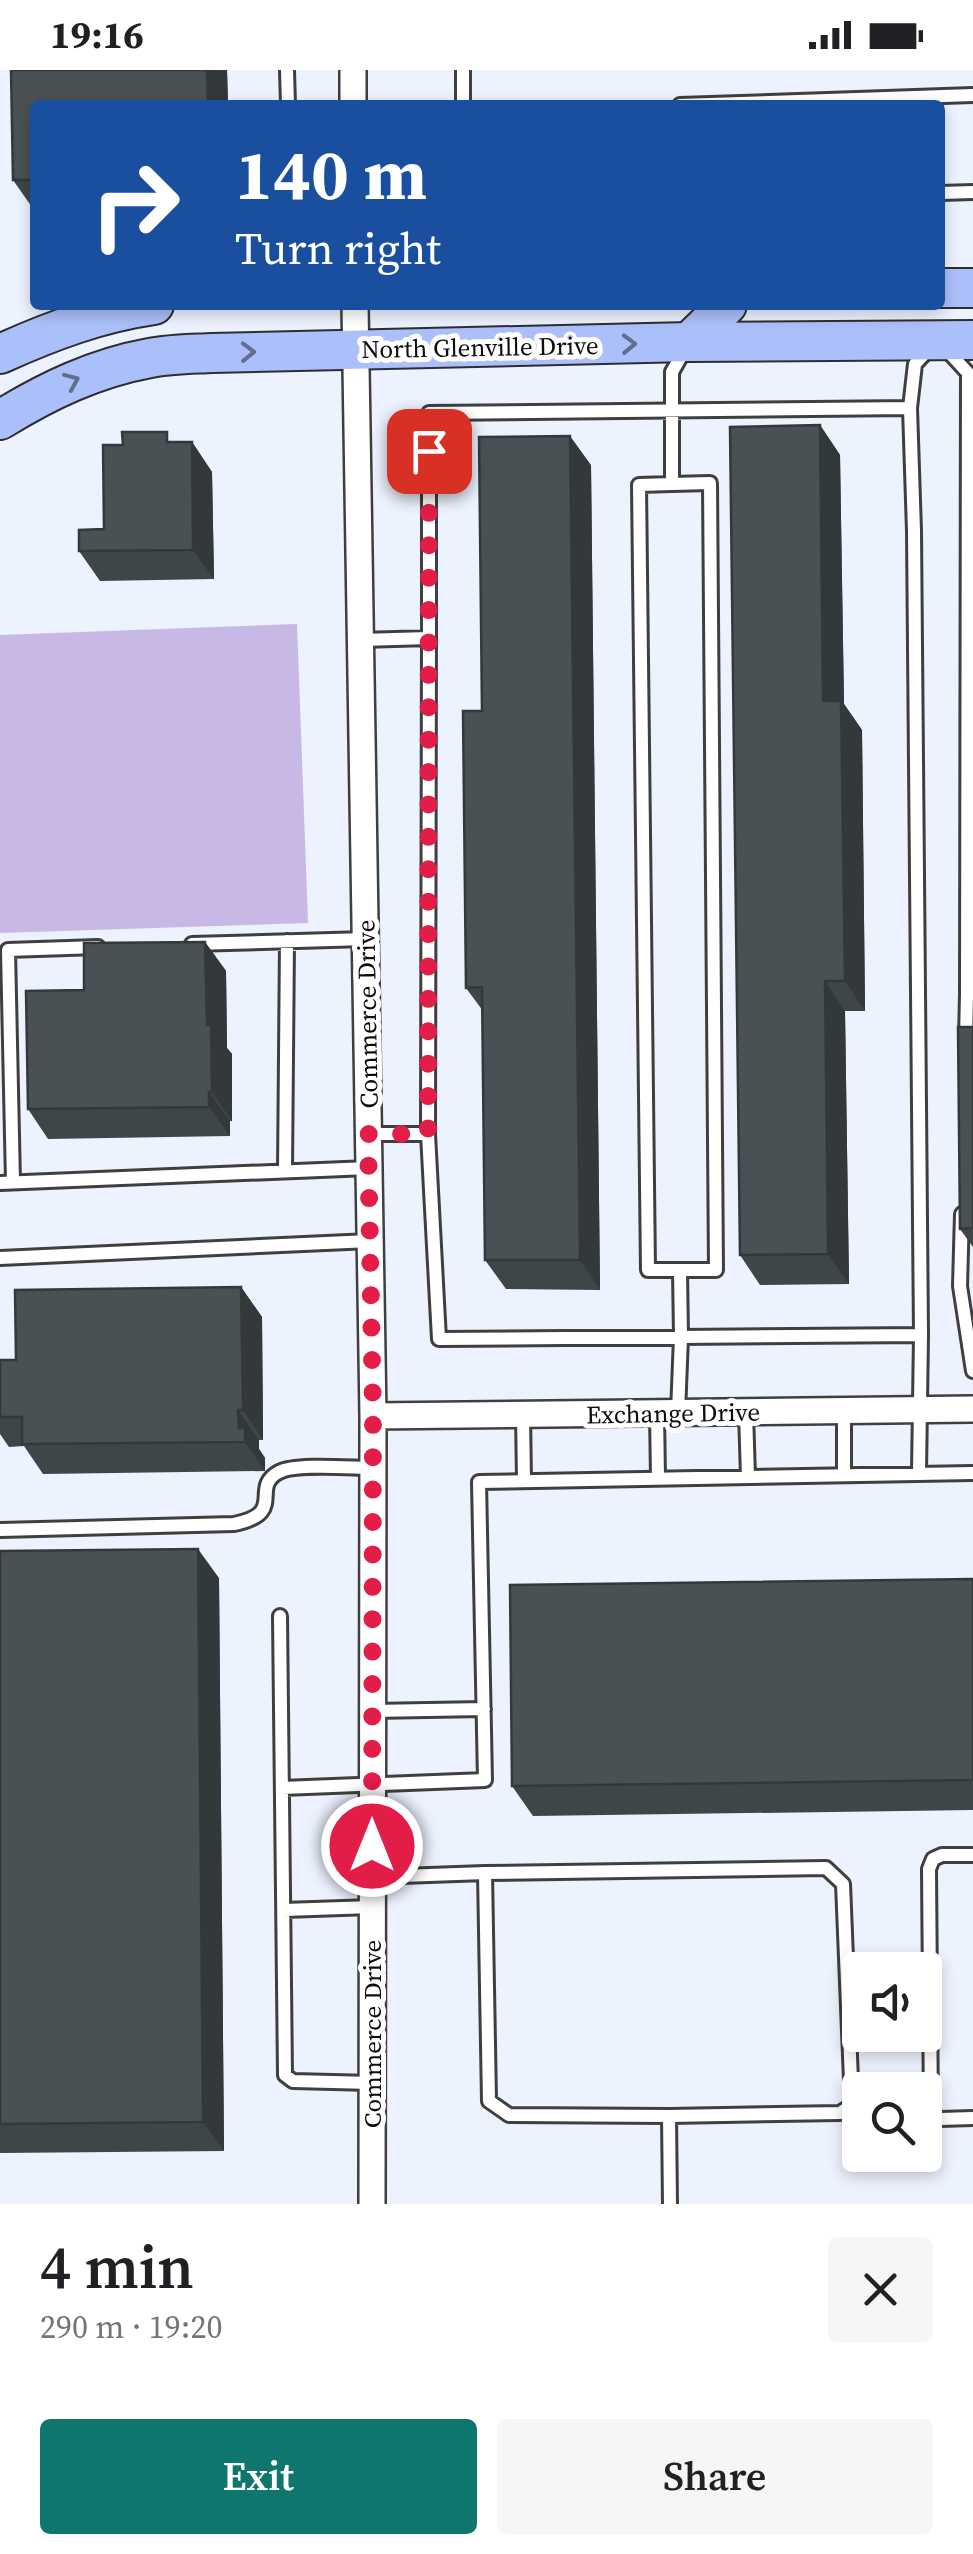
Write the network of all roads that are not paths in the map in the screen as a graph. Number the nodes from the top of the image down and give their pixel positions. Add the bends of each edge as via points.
1 (288, 70) edge
2 (353, 70) edge
3 (463, 70) edge
4 (973, 95) edge
5 (288, 100) edge
6 (353, 100) edge
7 (463, 100) edge
8 (826, 100) edge
9 (973, 192) edge
10 (945, 193) edge
11 (945, 288) edge
12 (973, 288) edge
13 (124, 310) edge
14 (355, 310) edge
15 (722, 310) edge
16 (949, 328) edge
17 (689, 342) junction
18 (356, 350) junction
19 (0, 354) edge
20 (910, 408) junction
21 (672, 410) junction
22 (0, 420) edge
23 (672, 484) junction
24 (429, 638) junction
25 (361, 640) junction
26 (366, 939) junction
27 (287, 941) junction
28 (188, 944) edge
29 (108, 946) edge
30 (970, 994) edge
31 (966, 1052) edge
32 (368, 1134) junction
33 (428, 1134) junction
34 (369, 1168) junction
35 (285, 1172) junction
36 (7, 1183) edge
37 (962, 1208) edge
38 (370, 1240) junction
39 (0, 1258) edge
40 (680, 1270) junction
41 (921, 1335) junction
42 (681, 1337) junction
43 (973, 1371) edge
44 (973, 1409) edge
45 (920, 1410) junction
46 (844, 1411) junction
47 (746, 1412) junction
48 (667, 1413) junction
49 (523, 1414) junction
50 (373, 1416) junction
51 (372, 1468) junction
52 (973, 1473) edge
53 (919, 1474) junction
54 (844, 1475) junction
55 (748, 1477) junction
56 (658, 1478) junction
57 (524, 1481) junction
58 (0, 1530) edge
59 (280, 1616) dead end
60 (484, 1710) junction
61 (372, 1712) junction
62 (372, 1783) junction
63 (282, 1788) junction
64 (973, 1856) edge
65 (484, 1873) junction
66 (372, 1877) junction
67 (372, 1907) junction
68 (284, 1910) junction
69 (372, 2083) junction
70 (669, 2116) junction
71 (973, 2118) edge
72 (372, 2204) edge
73 (670, 2204) edge

1 - 5 lane
2 - 6 street
3 - 7 lane
4 - 8 lane
9 - 10 lane
11 - 12 street
13 - 19 street via 57,328
14 - 18 street, Commerce Drive
15 - 17 street
16 - 17 street, North Glenville Drive
16 - 20 lane via 915,364
16 - 30 lane via 968,373
18 -> 17 street, North Glenville Drive
17 - 21 lane via 672,372
22 -> 18 street, North Glenville Drive via 88,374 151,358
18 - 25 street, Commerce Drive
20 - 21 lane
20 - 41 lane
21 - 23 lane
21 - 24 lane via 429,414
23 - 40 lane via 639,485 639,505 648,1270
23 - 40 lane via 710,483 716,1270
24 - 25 lane
24 - 33 lane
25 - 26 street, Commerce Drive
26 - 27 lane
26 - 32 street, Commerce Drive
27 - 28 lane
27 - 35 lane
29 - 36 lane via 8,950
30 - 31 lane
32 - 33 lane
32 - 34 street, Commerce Drive
33 - 42 lane via 439,1339
34 - 35 lane
34 - 38 street, Commerce Drive
35 - 36 lane
37 - 43 lane via 960,1286
38 - 39 lane
38 - 50 street, Commerce Drive
40 - 42 lane
41 - 42 lane
41 - 45 lane
42 - 48 lane
44 - 45 street, Exchange Drive
45 - 46 street, Exchange Drive
45 - 53 lane
46 - 47 street, Exchange Drive
46 - 54 lane
47 - 48 street, Exchange Drive
47 - 55 lane
48 - 49 street, Exchange Drive
48 - 56 lane
49 - 50 street, Exchange Drive
49 - 57 lane
50 - 51 street, Commerce Drive
51 - 58 lane via 290,1468 267,1484 264,1510 254,1520 234,1524
51 - 61 street, Commerce Drive
52 - 53 lane
53 - 54 lane
54 - 55 lane
55 - 56 lane
56 - 57 lane
57 - 60 lane via 480,1482
59 - 63 lane
60 - 61 lane
60 - 62 lane via 485,1780
61 - 62 street, Commerce Drive
62 - 63 lane
62 - 66 street, Commerce Drive
63 - 68 lane
64 - 71 lane via 942,1856 929,1869 932,2116
65 - 66 lane
65 - 70 lane via 488,2101 509,2115
65 - 70 lane via 826,1868 843,1884 852,2105 840,2113
66 - 67 street, Commerce Drive
67 - 68 lane
67 - 69 street, Commerce Drive
68 - 69 lane via 286,2075 293,2081
69 - 72 street, Commerce Drive
70 - 73 lane

